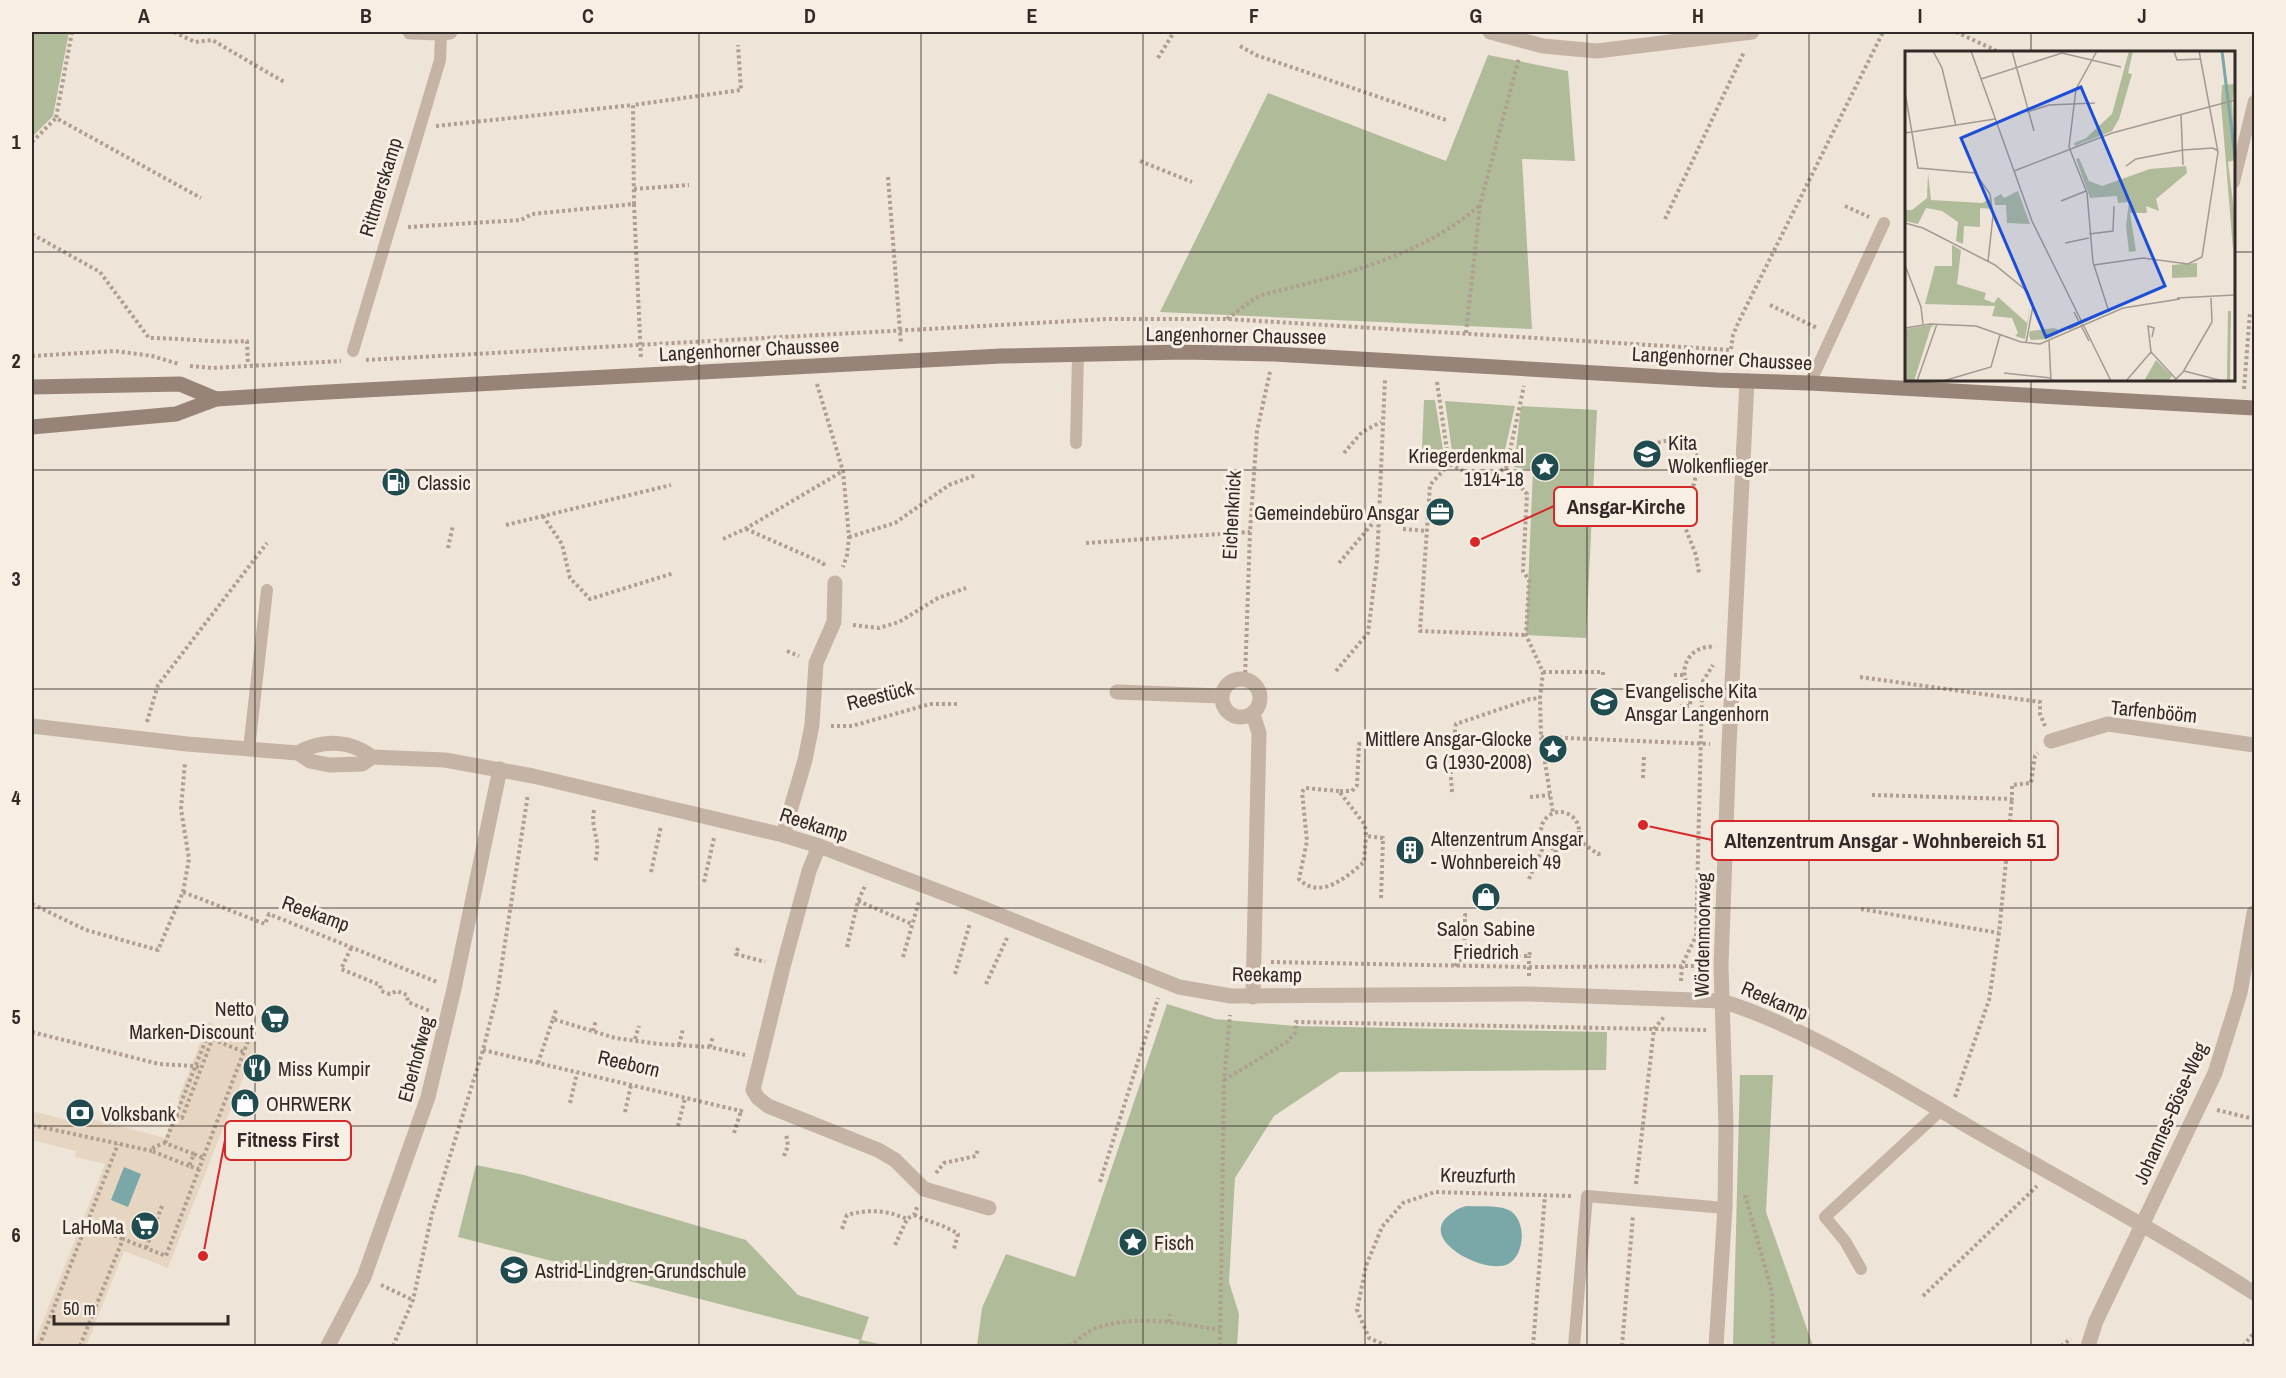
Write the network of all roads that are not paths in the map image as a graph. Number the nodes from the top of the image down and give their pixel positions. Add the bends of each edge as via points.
1 (410, 32) edge
2 (446, 32) edge
3 (1490, 32) edge
4 (1750, 37) edge
5 (2254, 100) edge
6 (2235, 178) edge
7 (1884, 223) dead end
8 (1078, 354) junction
9 (351, 356) road end
10 (1747, 381) junction
11 (1810, 383) junction
12 (32, 387) edge
13 (216, 399) junction
14 (2249, 408) edge
15 (32, 427) edge
16 (1076, 443) dead end
17 (835, 583) road end
18 (267, 590) dead end
19 (1117, 692) dead end
20 (1221, 696) junction
21 (1253, 714) junction
22 (32, 726) edge
23 (2051, 741) road end
24 (2254, 745) edge
25 (249, 749) junction
26 (298, 753) junction
27 (372, 757) junction
28 (500, 769) junction
29 (783, 835) junction
30 (819, 846) junction
31 (2254, 913) edge
32 (1253, 997) junction
33 (1722, 1001) junction
34 (1944, 1113) junction
35 (989, 1208) dead end
36 (1725, 1208) junction
37 (2142, 1224) junction
38 (1861, 1269) dead end
39 (2254, 1293) edge
40 (328, 1347) edge
41 (1574, 1347) edge
42 (1716, 1347) edge
43 (2088, 1347) edge

1 - 2 street, Rittmerskamp
2 - 9 lane, Rittmerskamp
3 - 4 street via 1570,50 1607,51
5 - 6 lane
7 - 11 lane
8 - 10 main road, Langenhorner Chaussee via 1274,354
8 - 13 main road, Langenhorner Chaussee
8 - 16 lane
10 - 11 main road, Langenhorner Chaussee
10 - 33 street, Wördenmoorweg via 1728,648
11 - 14 main road, Langenhorner Chaussee
12 - 13 main road, Langenhorner Chaussee via 180,384
13 - 15 main road, Langenhorner Chaussee via 176,414
17 - 29 street via 834,621 816,663 812,725
18 - 25 lane
19 - 20 street
20 - 21 street via 1232,715 1242,718
20 - 21 street via 1232,681 1245,679 1259,691 1260,704
21 - 32 street via 1259,733
22 - 25 street, Reekamp
23 - 24 street, Tarfenbööm via 2108,724
25 - 26 street, Reekamp
26 - 27 street, Reekamp via 328,765 362,764
26 - 27 street, Reekamp via 310,746 350,744
27 - 28 street, Reekamp via 445,760
28 - 29 street, Reekamp
28 - 40 street, Eberhofweg via 428,1097 364,1277
29 - 30 street, Reekamp
30 - 32 street, Reekamp via 1179,987
30 - 35 street via 783,967 753,1090 778,1111 878,1150 895,1160 924,1189
31 - 37 street, Johannes-Böse-Weg via 2240,993 2215,1073
32 - 33 street, Reekamp via 1529,994
33 - 34 street, Reekamp via 1818,1041
33 - 36 street, Wördenmoorweg
34 - 37 street, Reekamp
34 - 38 lane via 1825,1217
36 - 41 lane via 1587,1196
36 - 42 street, Wördenmoorweg
37 - 39 street, Reekamp
37 - 43 street via 2096,1321

